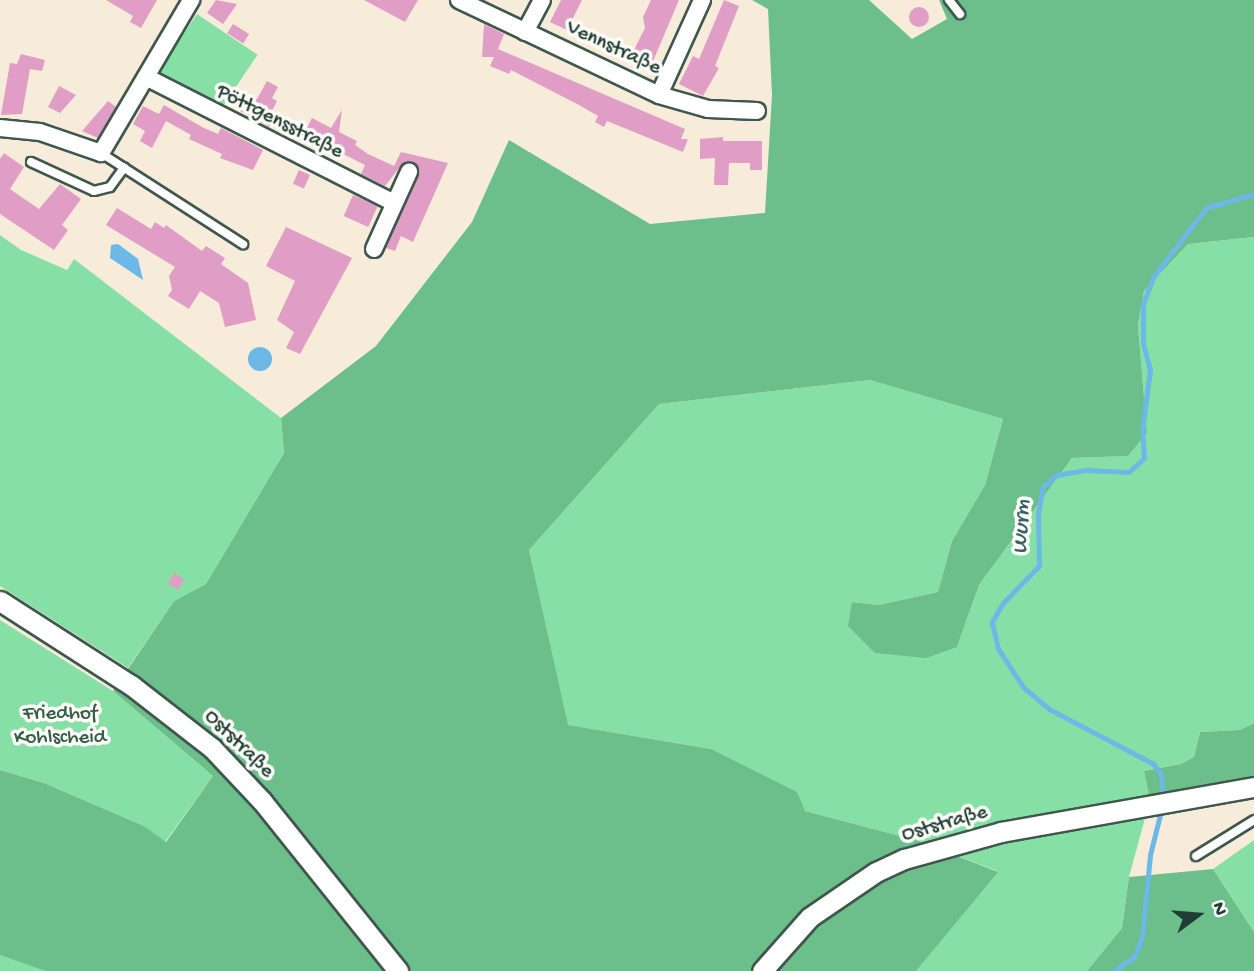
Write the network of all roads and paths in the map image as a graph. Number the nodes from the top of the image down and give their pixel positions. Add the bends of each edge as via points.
1 (459, 0) edge
2 (542, 0) edge
3 (702, 0) edge
4 (949, 0) edge
5 (185, 2) edge
6 (960, 14) dead end
7 (525, 32) junction
8 (146, 77) junction
9 (659, 95) junction
10 (757, 111) dead end
11 (0, 128) edge
12 (101, 153) junction
13 (31, 162) dead end
14 (124, 168) junction
15 (409, 172) dead end
16 (394, 203) junction
17 (243, 244) dead end
18 (374, 249) dead end
19 (0, 601) edge
20 (1254, 787) edge
21 (1254, 820) edge
22 (1196, 856) dead end
23 (398, 971) edge
24 (762, 971) edge

1 - 7 street, Vennstraße
2 - 7 street
3 - 9 street
4 - 6 lane
5 - 8 street
7 - 9 street, Vennstraße
8 - 12 street
8 - 16 street, Pöttgensstraße
9 - 10 street, Vennstraße via 708,109
11 - 12 street via 40,132
12 - 14 lane
13 - 14 lane via 94,191 110,187
14 - 17 lane
15 - 16 street
16 - 18 street
19 - 23 street, Oststraße via 131,685 212,748 262,801
20 - 24 street, Oststraße via 1001,832 904,859 876,872 810,917
21 - 22 lane

